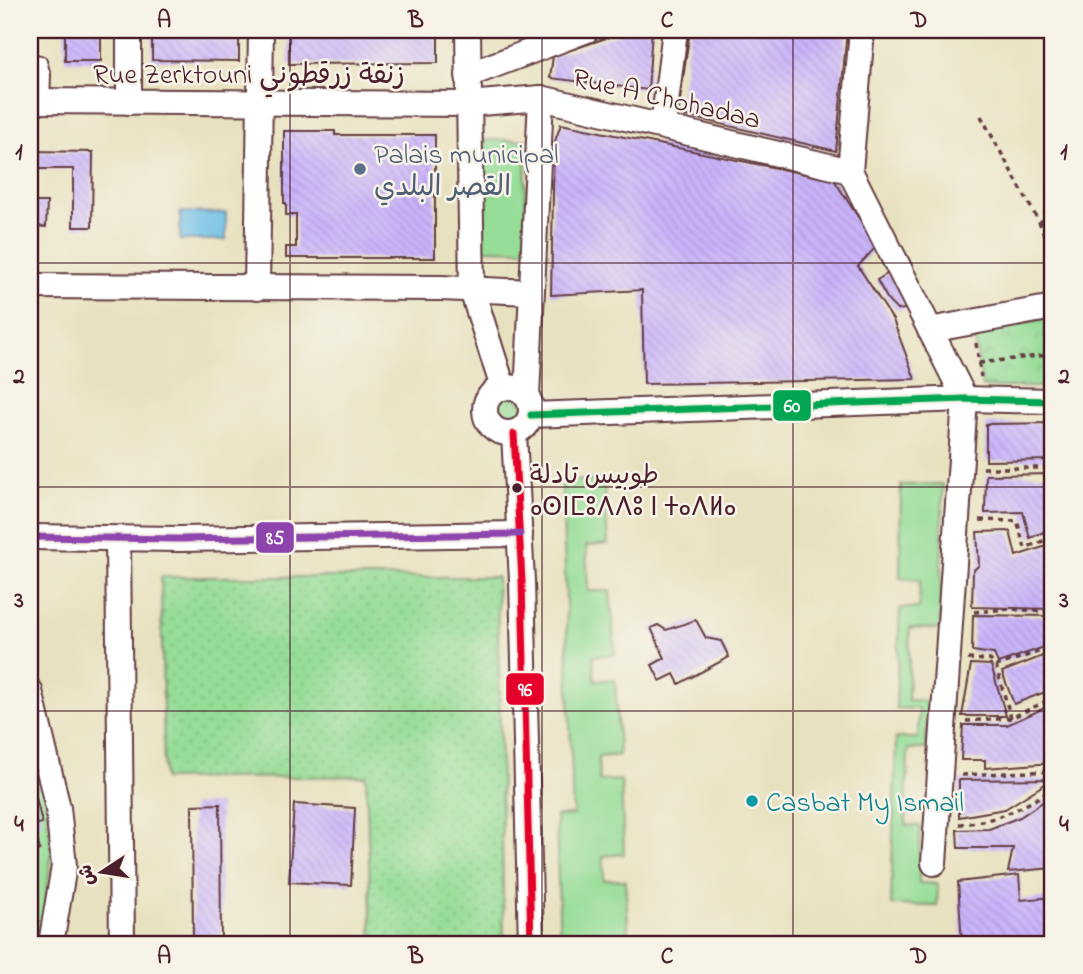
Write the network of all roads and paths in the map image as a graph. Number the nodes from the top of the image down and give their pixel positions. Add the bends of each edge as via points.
1 (129, 30) edge
2 (261, 30) edge
3 (468, 30) edge
4 (587, 30) edge
5 (675, 30) edge
6 (862, 30) edge
7 (30, 60) edge
8 (468, 75) junction
9 (541, 98) junction
10 (36, 102) edge
11 (129, 102) junction
12 (260, 103) junction
13 (468, 104) junction
14 (981, 116) dead end
15 (663, 126) junction
16 (850, 171) junction
17 (1053, 195) edge
18 (1040, 224) junction
19 (1053, 257) edge
20 (30, 286) edge
21 (257, 288) junction
22 (472, 290) junction
23 (531, 292) junction
24 (1053, 307) edge
25 (930, 330) junction
26 (975, 333) dead end
27 (1053, 339) edge
28 (1047, 355) junction
29 (979, 363) junction
30 (1053, 366) edge
31 (503, 387) junction
32 (973, 393) junction
33 (1053, 401) edge
34 (529, 406) junction
35 (514, 434) junction
36 (1053, 468) edge
37 (960, 469) junction
38 (957, 520) junction
39 (520, 534) junction
40 (30, 537) edge
41 (1053, 537) edge
42 (118, 539) junction
43 (1053, 612) edge
44 (950, 614) junction
45 (1053, 648) edge
46 (947, 658) junction
47 (996, 666) junction
48 (30, 691) edge
49 (1053, 698) edge
50 (1011, 718) junction
51 (943, 723) junction
52 (1053, 771) edge
53 (939, 776) junction
54 (1053, 788) edge
55 (936, 824) junction
56 (934, 863) dead end
57 (51, 944) edge
58 (122, 944) edge
59 (531, 944) edge

1 - 11 street
2 - 12 street
3 - 8 street
4 - 8 street
5 - 15 street
6 - 16 street
7 - 10 lane via 40,62 43,69
8 - 13 street
9 - 13 street, Rue A Chohadaa
9 - 15 street, Rue A Chohadaa
9 - 23 street
10 - 11 street, Rue Zerktouni زنقة زرقطوني
11 - 12 street, Rue Zerktouni زنقة زرقطوني
12 - 13 street, Rue Zerktouni زنقة زرقطوني
12 - 21 street
13 - 22 street
14 - 18 path
15 - 16 street, Rue A Chohadaa
16 - 25 street
17 - 18 path
18 - 19 path
20 - 21 street
21 - 22 street
22 - 23 street
22 - 31 street
23 - 34 street
24 - 25 street
25 - 32 street
26 - 29 path
27 - 28 path
28 - 29 path
28 - 30 path
29 - 32 path
31 - 34 street via 512,387
31 - 35 street via 486,401 485,415 498,432
32 - 33 street
32 - 34 street
32 - 37 street
34 - 35 street via 525,427
35 - 39 street
36 - 37 path
37 - 38 street
38 - 41 path via 1017,521 1025,548
38 - 44 street
39 - 42 street
39 - 59 street
40 - 42 street
42 - 58 street
43 - 44 path via 1009,609
44 - 46 street
45 - 47 path
46 - 47 path via 990,660
46 - 51 street
47 - 50 path
48 - 57 street via 58,808 64,866
49 - 50 path
50 - 51 path
51 - 53 street
52 - 53 path
53 - 55 street
54 - 55 path via 1004,815 976,823
55 - 56 street

